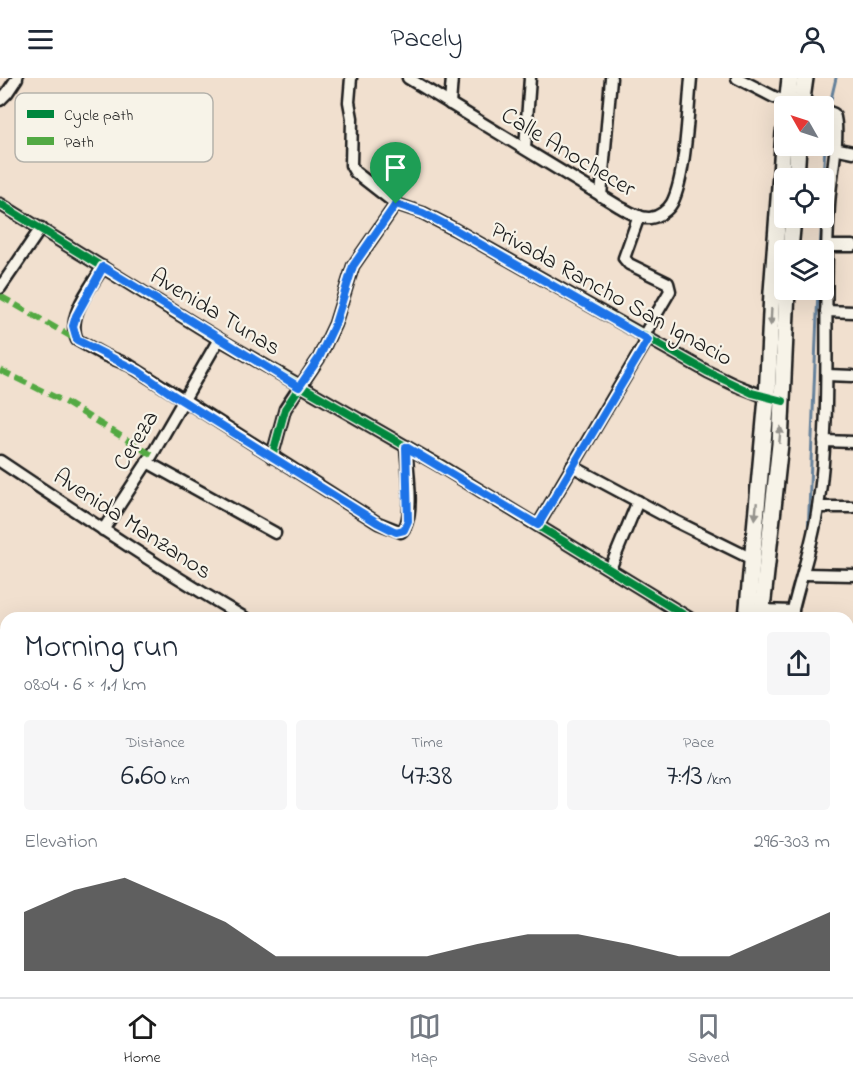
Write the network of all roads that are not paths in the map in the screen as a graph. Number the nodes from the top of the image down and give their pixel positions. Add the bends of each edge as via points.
1 (17, 78) edge
2 (351, 78) edge
3 (408, 78) edge
4 (452, 78) edge
5 (530, 78) edge
6 (610, 78) edge
7 (690, 78) edge
8 (737, 78) edge
9 (789, 78) edge
10 (805, 78) edge
11 (777, 96) edge
12 (794, 96) edge
13 (800, 96) edge
14 (0, 100) edge
15 (450, 104) junction
16 (834, 119) edge
17 (525, 148) junction
18 (834, 148) joint
19 (853, 152) edge
20 (782, 156) edge
21 (833, 156) edge
22 (601, 196) junction
23 (0, 204) edge
24 (396, 204) junction
25 (639, 216) junction
26 (41, 228) junction
27 (827, 240) edge
28 (834, 246) edge
29 (853, 246) edge
30 (103, 267) junction
31 (0, 288) edge
32 (788, 300) edge
33 (826, 300) edge
34 (826, 312) junction
35 (853, 312) edge
36 (645, 338) junction
37 (219, 339) junction
38 (827, 375) junction
39 (853, 376) edge
40 (299, 387) junction
41 (767, 398) junction
42 (183, 401) junction
43 (783, 402) junction
44 (824, 441) junction
45 (853, 442) edge
46 (406, 447) junction
47 (272, 457) junction
48 (761, 458) junction
49 (778, 460) junction
50 (0, 461) edge
51 (147, 462) junction
52 (572, 466) junction
53 (638, 501) junction
54 (818, 507) junction
55 (853, 507) edge
56 (538, 525) junction
57 (103, 530) junction
58 (275, 533) dead end
59 (752, 559) junction
60 (610, 569) junction
61 (804, 574) junction
62 (853, 575) edge
63 (235, 612) edge
64 (679, 612) edge
65 (748, 612) edge
66 (767, 612) edge
67 (792, 612) edge

1 - 14 street
2 - 24 street, Privada Rancho San Ignacio via 351,165
3 - 15 street, Calle Anochecer
4 - 15 street
5 - 17 street
6 - 22 street
7 - 25 street, Calle Anochecer via 684,149 675,196 658,216
8 - 11 street
9 - 12 main road
10 - 13 main road
15 - 17 street, Calle Anochecer
16 - 18 street
17 - 22 street, Calle Anochecer
18 - 19 street
20 -> 41 main road
21 - 27 street
22 - 25 street, Calle Anochecer
23 - 26 street, Avenida Tunas
24 - 36 street, Privada Rancho San Ignacio via 423,213 489,248
24 - 40 street via 353,266 335,324
25 - 36 street via 624,258 628,264 668,283 670,291
26 - 30 street, Avenida Tunas
26 - 31 street
28 - 29 street
30 - 37 street, Avenida Tunas
30 - 42 street via 76,316 73,326 77,340 129,365
32 - 43 main road
33 - 34 street
34 - 35 street
34 - 38 street
36 - 41 street, Privada Rancho San Ignacio via 717,377
36 - 52 street
37 - 40 street, Avenida Tunas
37 - 42 street, Cereza
38 - 39 street
38 - 44 street
40 - 46 street, Avenida Tunas
40 - 47 street via 280,421
41 - 43 street, Privada Rancho San Ignacio
41 - 48 main road
42 - 47 street
42 - 51 street, Cereza
49 -> 43 main road
44 - 45 street
44 - 54 street
46 - 47 street via 409,514 407,526 401,532 378,523
46 - 56 street, Avenida Tunas
48 - 49 main road
48 -> 59 main road
49 - 66 main road
50 - 57 street, Avenida Manzanos
51 - 57 street, Cereza
51 - 58 street
52 - 53 street
52 - 56 street
53 - 59 street
53 - 60 street
54 - 55 street
54 - 61 street
56 - 60 street, Avenida Tunas
57 - 63 street, Avenida Manzanos
59 - 65 main road
60 - 64 street, Avenida Tunas
61 - 62 street
61 - 67 street

